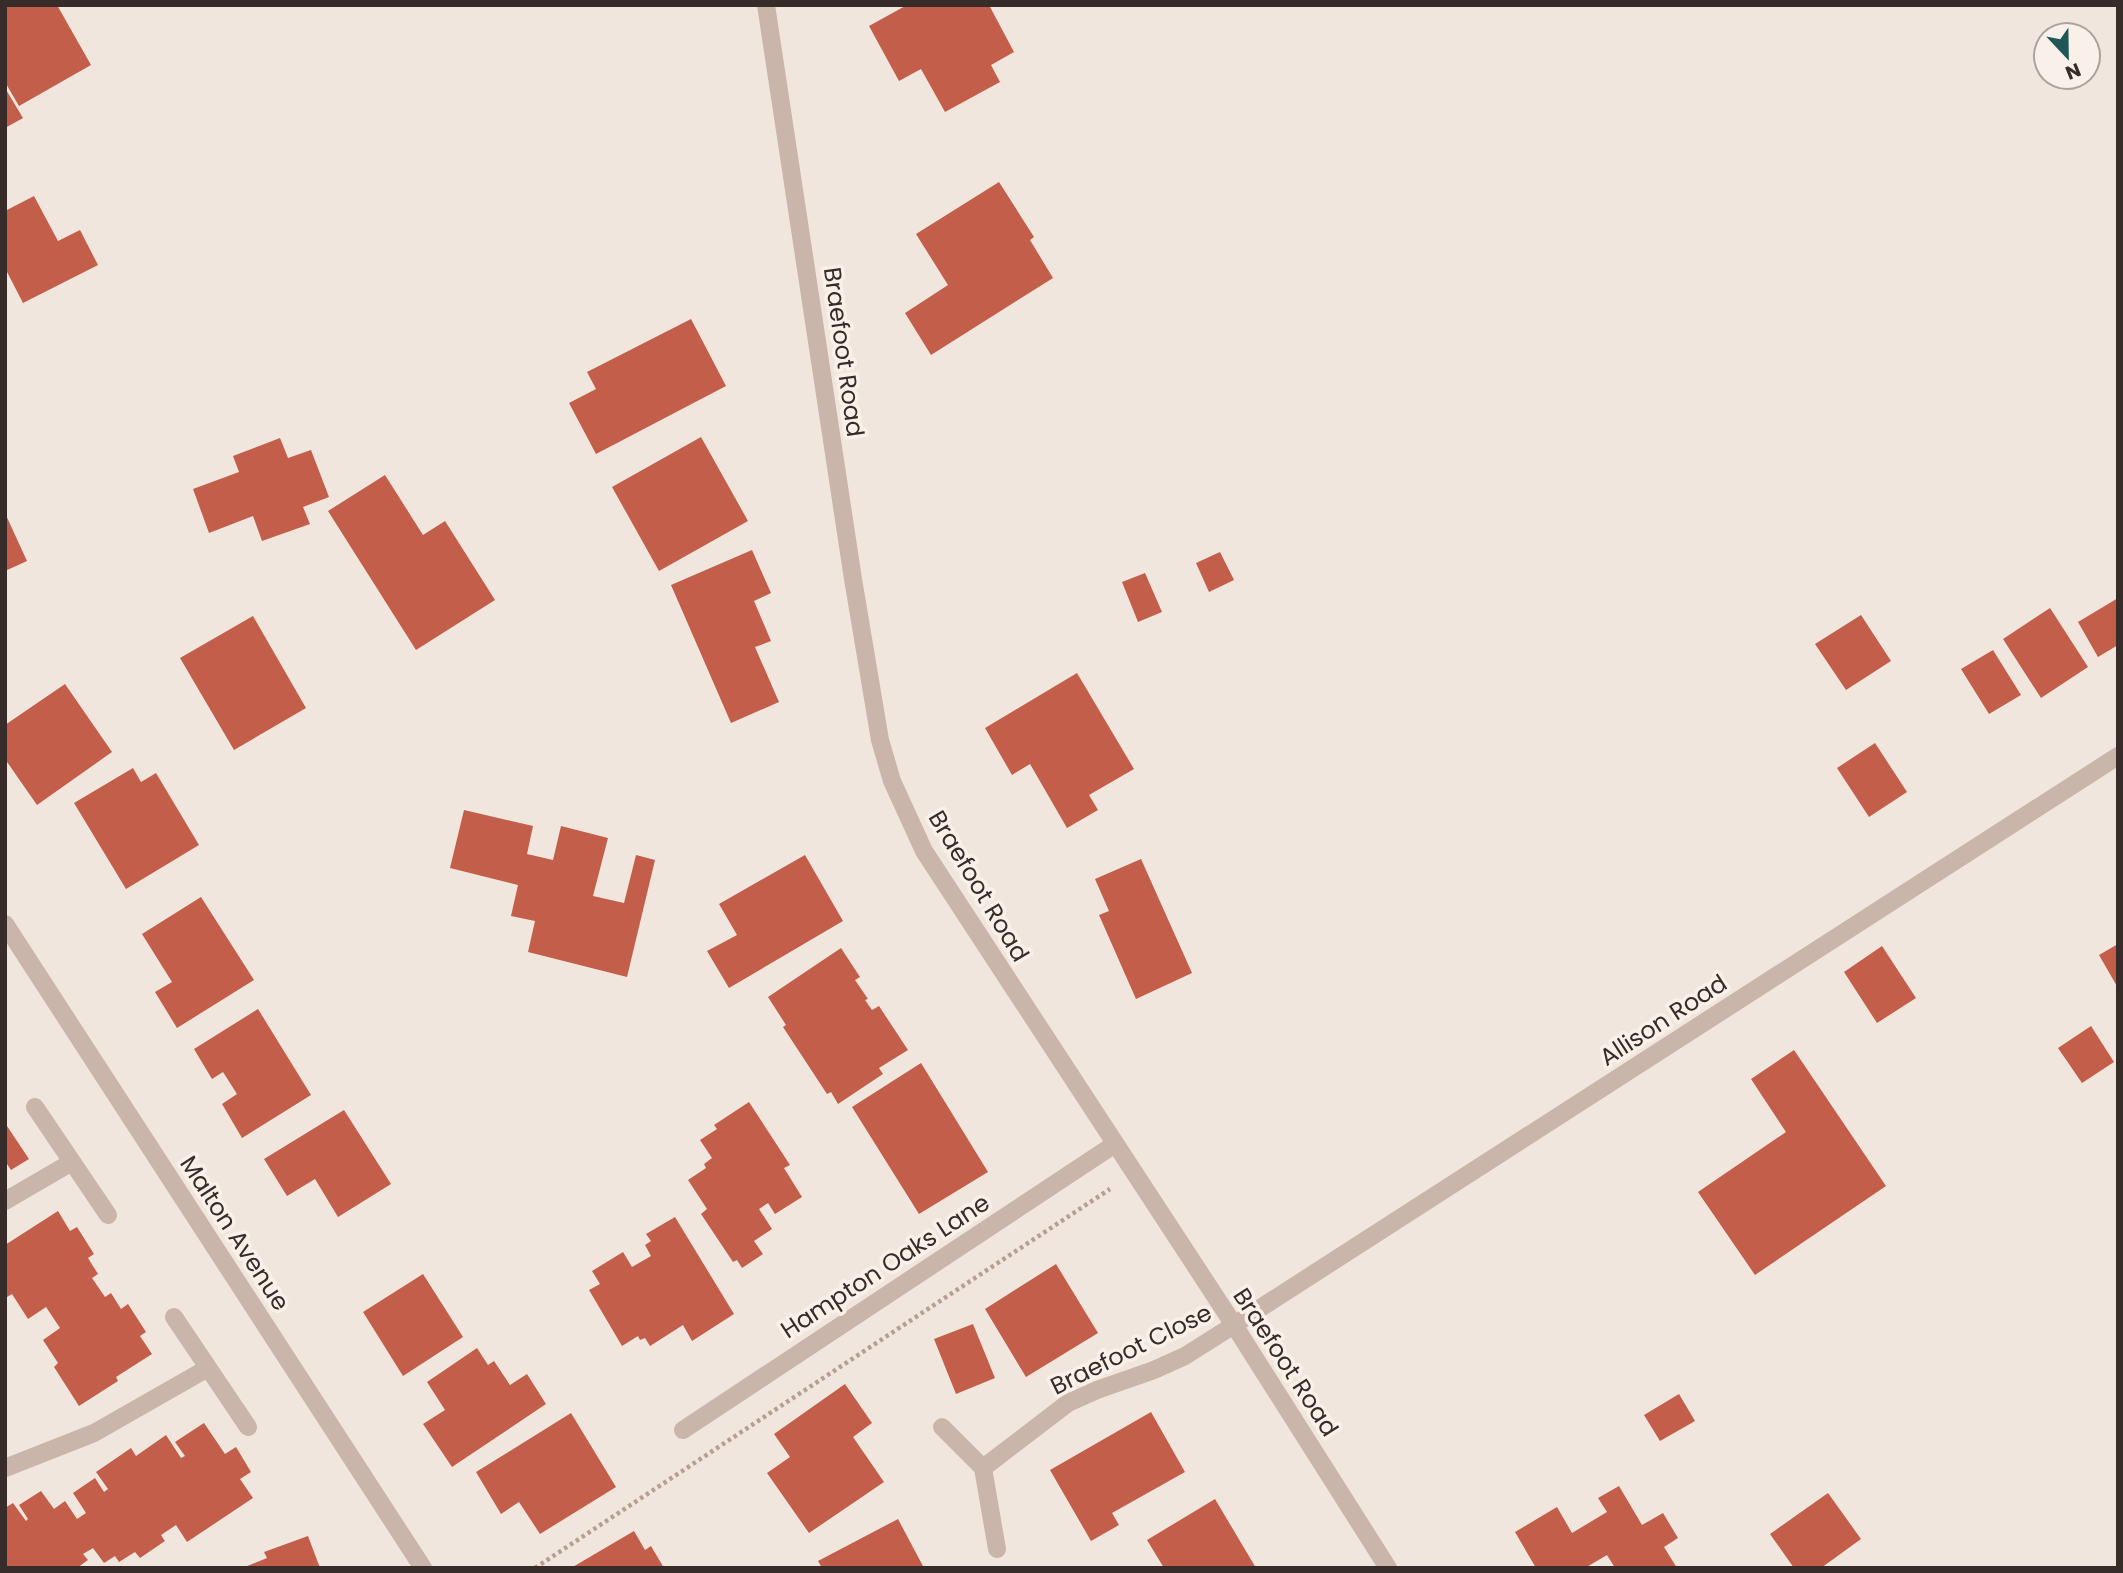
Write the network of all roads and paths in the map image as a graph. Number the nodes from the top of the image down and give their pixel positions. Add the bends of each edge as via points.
1 (766, 5) edge
2 (2118, 757) edge
3 (5, 924) edge
4 (35, 1107) dead end
5 (1115, 1144) junction
6 (72, 1162) junction
7 (1134, 1173) junction
8 (5, 1201) edge
9 (108, 1215) dead end
10 (174, 1317) dead end
11 (1234, 1325) junction
12 (208, 1368) junction
13 (248, 1427) dead end
14 (942, 1427) dead end
15 (683, 1430) dead end
16 (5, 1468) edge
17 (983, 1468) junction
18 (997, 1549) dead end
19 (424, 1568) edge
20 (535, 1568) edge
21 (1388, 1568) edge

1 - 5 street, Braefoot Road via 853,579 880,740 892,781 924,850
2 - 11 street, Allison Road
3 - 19 street, Malton Avenue
4 - 6 street
5 - 7 street, Braefoot Road
5 - 15 street, Hampton Oaks Lane
6 - 8 street
6 - 9 street
7 - 11 street, Braefoot Road
7 - 20 path
10 - 12 street
11 - 17 street, Braefoot Close via 1185,1356 1068,1403
11 - 21 street, Braefoot Road
12 - 13 street
12 - 16 street via 94,1433
14 - 17 street
17 - 18 street

